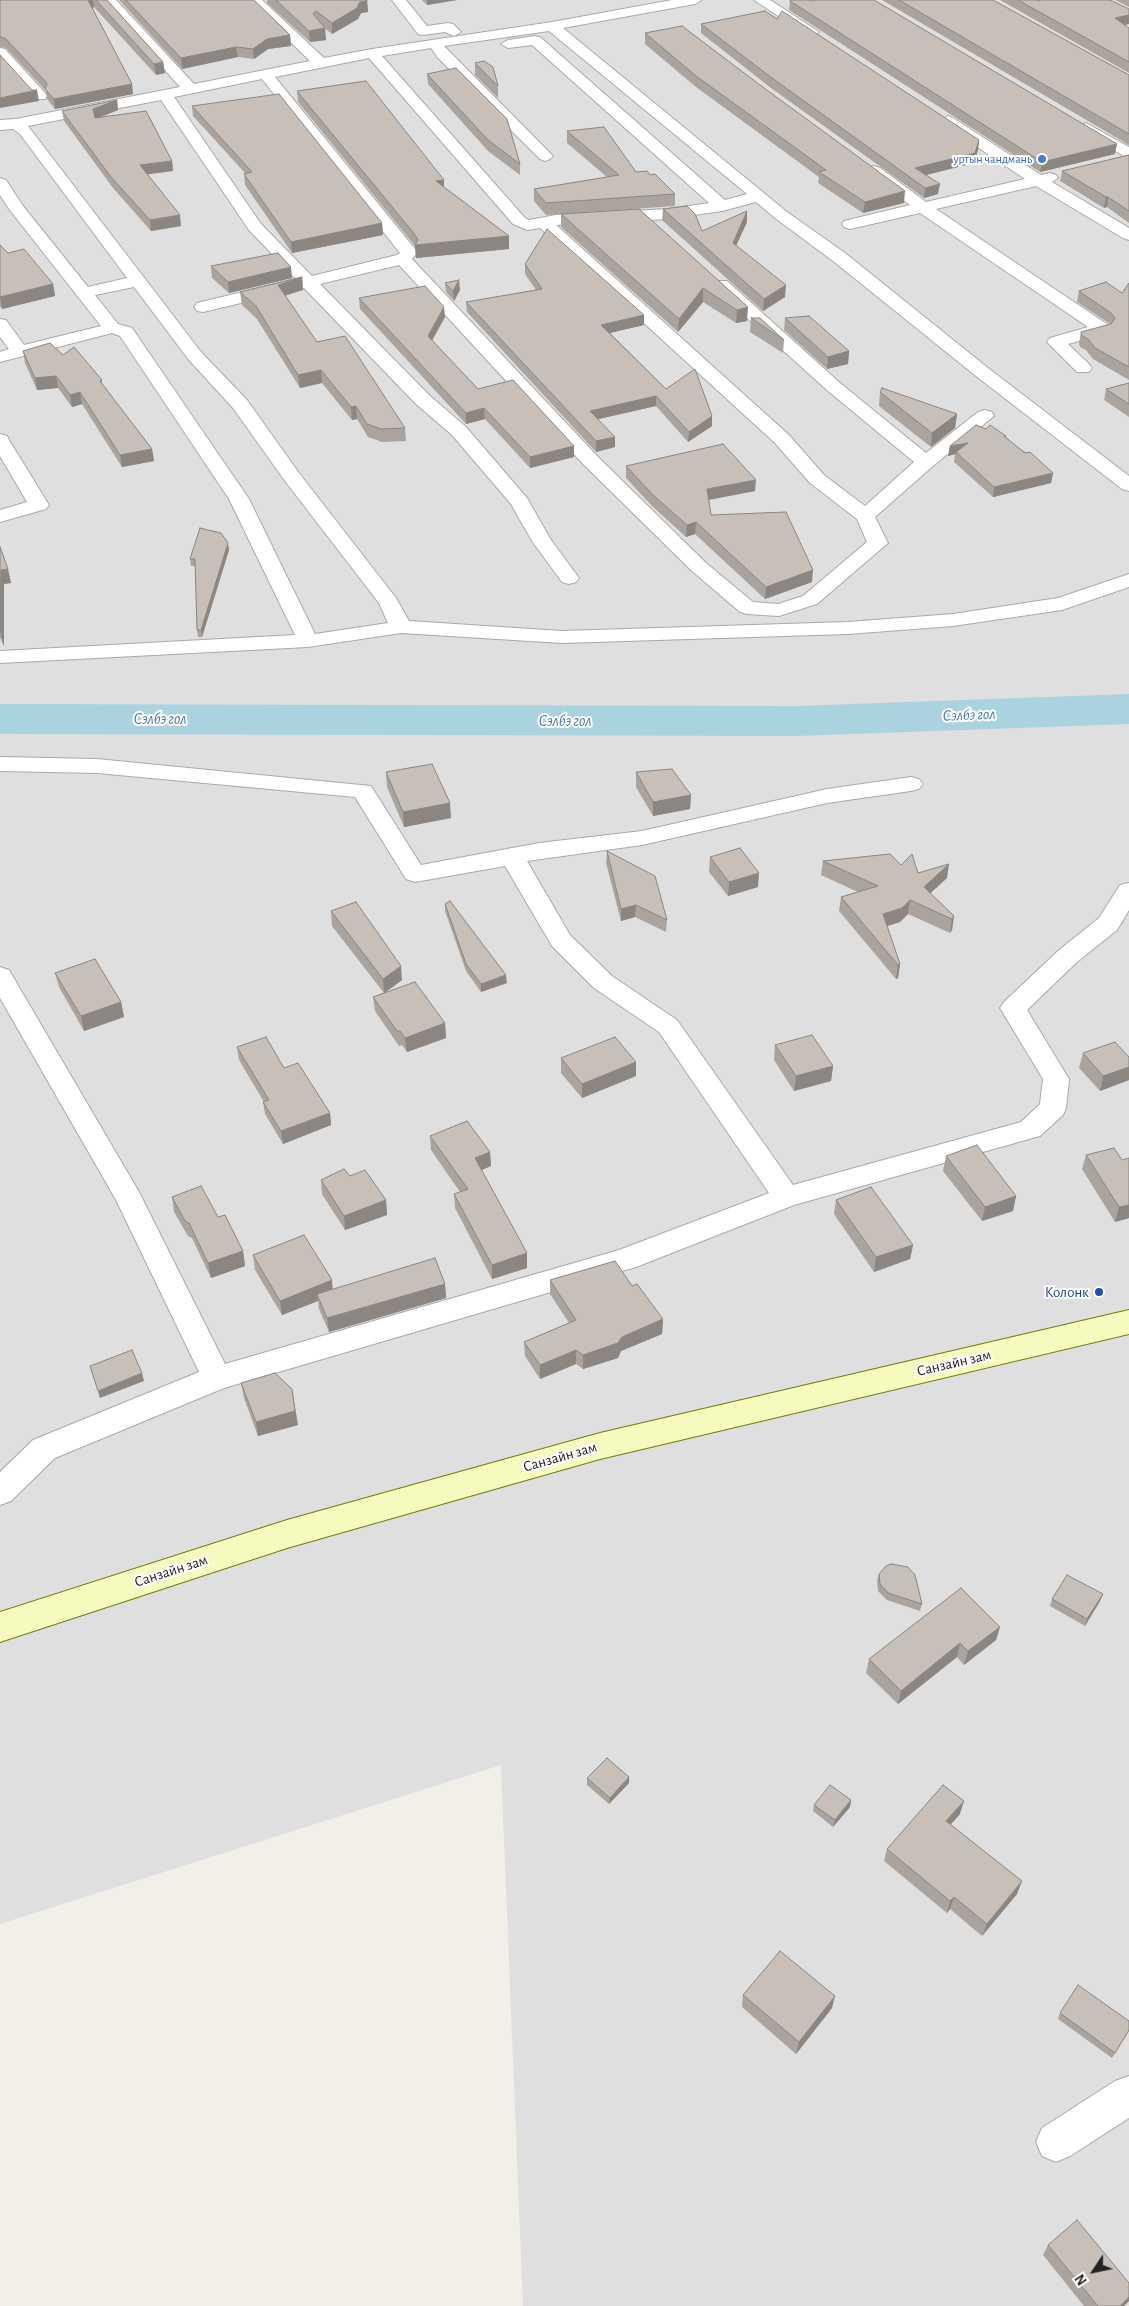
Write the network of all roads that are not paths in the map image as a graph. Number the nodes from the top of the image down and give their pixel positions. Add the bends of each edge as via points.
1 (110, 0) edge
2 (254, 0) edge
3 (398, 0) edge
4 (694, 0) edge
5 (761, 0) edge
6 (655, 7) junction
7 (671, 19) dead end
8 (552, 26) junction
9 (465, 40) junction
10 (826, 41) edge
11 (439, 50) junction
12 (0, 52) edge
13 (372, 53) junction
14 (321, 63) junction
15 (265, 74) junction
16 (191, 90) junction
17 (165, 95) junction
18 (40, 96) dead end
19 (932, 110) edge
20 (1073, 120) edge
21 (8, 124) edge
22 (545, 156) dead end
23 (1129, 156) edge
24 (860, 161) edge
25 (1111, 162) edge
26 (1066, 174) edge
27 (1039, 181) junction
28 (0, 183) edge
29 (760, 196) junction
30 (722, 206) junction
31 (924, 208) junction
32 (643, 215) junction
33 (544, 223) junction
34 (850, 224) dead end
35 (658, 228) edge
36 (1129, 235) edge
37 (404, 259) junction
38 (708, 274) edge
39 (138, 281) junction
40 (309, 282) junction
41 (84, 293) junction
42 (203, 307) dead end
43 (0, 324) edge
44 (112, 328) junction
45 (19, 351) junction
46 (0, 357) edge
47 (1083, 368) dead end
48 (985, 416) dead end
49 (0, 440) edge
50 (926, 462) junction
51 (1129, 485) edge
52 (0, 516) edge
53 (865, 516) junction
54 (569, 578) dead end
55 (1129, 580) edge
56 (401, 627) junction
57 (308, 641) junction
58 (0, 657) edge
59 (0, 764) edge
60 (912, 784) dead end
61 (511, 857) junction
62 (1126, 910) edge
63 (0, 976) edge
64 (787, 1197) junction
65 (1129, 1322) edge
66 (217, 1378) junction
67 (0, 1492) edge
68 (0, 1627) edge
69 (1129, 2095) edge
70 (1056, 2142) dead end

1 - 16 street
2 - 14 street
3 - 9 street via 424,31 448,27
4 - 6 street
5 - 10 street
6 - 7 street
6 - 8 street
8 - 9 street
8 - 29 street
9 - 11 street
11 - 13 street
11 - 22 street
11 - 30 street via 535,40
12 - 18 street
13 - 14 street
13 - 33 street via 519,221 527,225
14 - 15 street
15 - 16 street
15 - 37 street via 409,253
16 - 17 street
17 - 21 street
17 - 40 street via 254,227
19 - 27 street
20 - 23 street
21 - 39 street via 25,131
23 - 25 street
24 - 31 street
26 - 27 street
27 - 31 street
27 - 36 street
28 - 41 street
29 - 30 street
29 - 51 street
30 - 32 street
31 - 34 street
31 - 47 street via 1102,328 1056,342
32 - 33 street
32 - 35 street
33 - 53 street via 782,439 816,479
37 - 40 street
37 - 53 street via 591,461 699,567 747,608 780,610 810,600 878,543
38 - 50 street via 834,387
39 - 41 street
39 - 56 street via 195,356 240,404 389,602
40 - 42 street
40 - 54 street via 422,399 459,431 520,502 542,541
41 - 44 street
43 - 45 street
44 - 45 street
44 - 57 street via 126,332 239,499
45 - 46 street
48 - 50 street
49 - 52 street via 39,505
50 - 53 street
55 - 56 street via 1062,604 953,620 848,628 562,637
56 - 57 street
57 - 58 street
59 - 61 street via 97,766 363,791 415,874
60 - 61 street via 826,796 642,838
61 - 64 street via 561,940 603,982 668,1026
62 - 64 street via 1068,956 1013,1008 1056,1080 1053,1108 1030,1129
63 - 66 street via 129,1199
64 - 66 street via 626,1259
65 - 68 main road, Санзайн зам via 600,1446 287,1534
66 - 67 street via 44,1449
69 - 70 street

